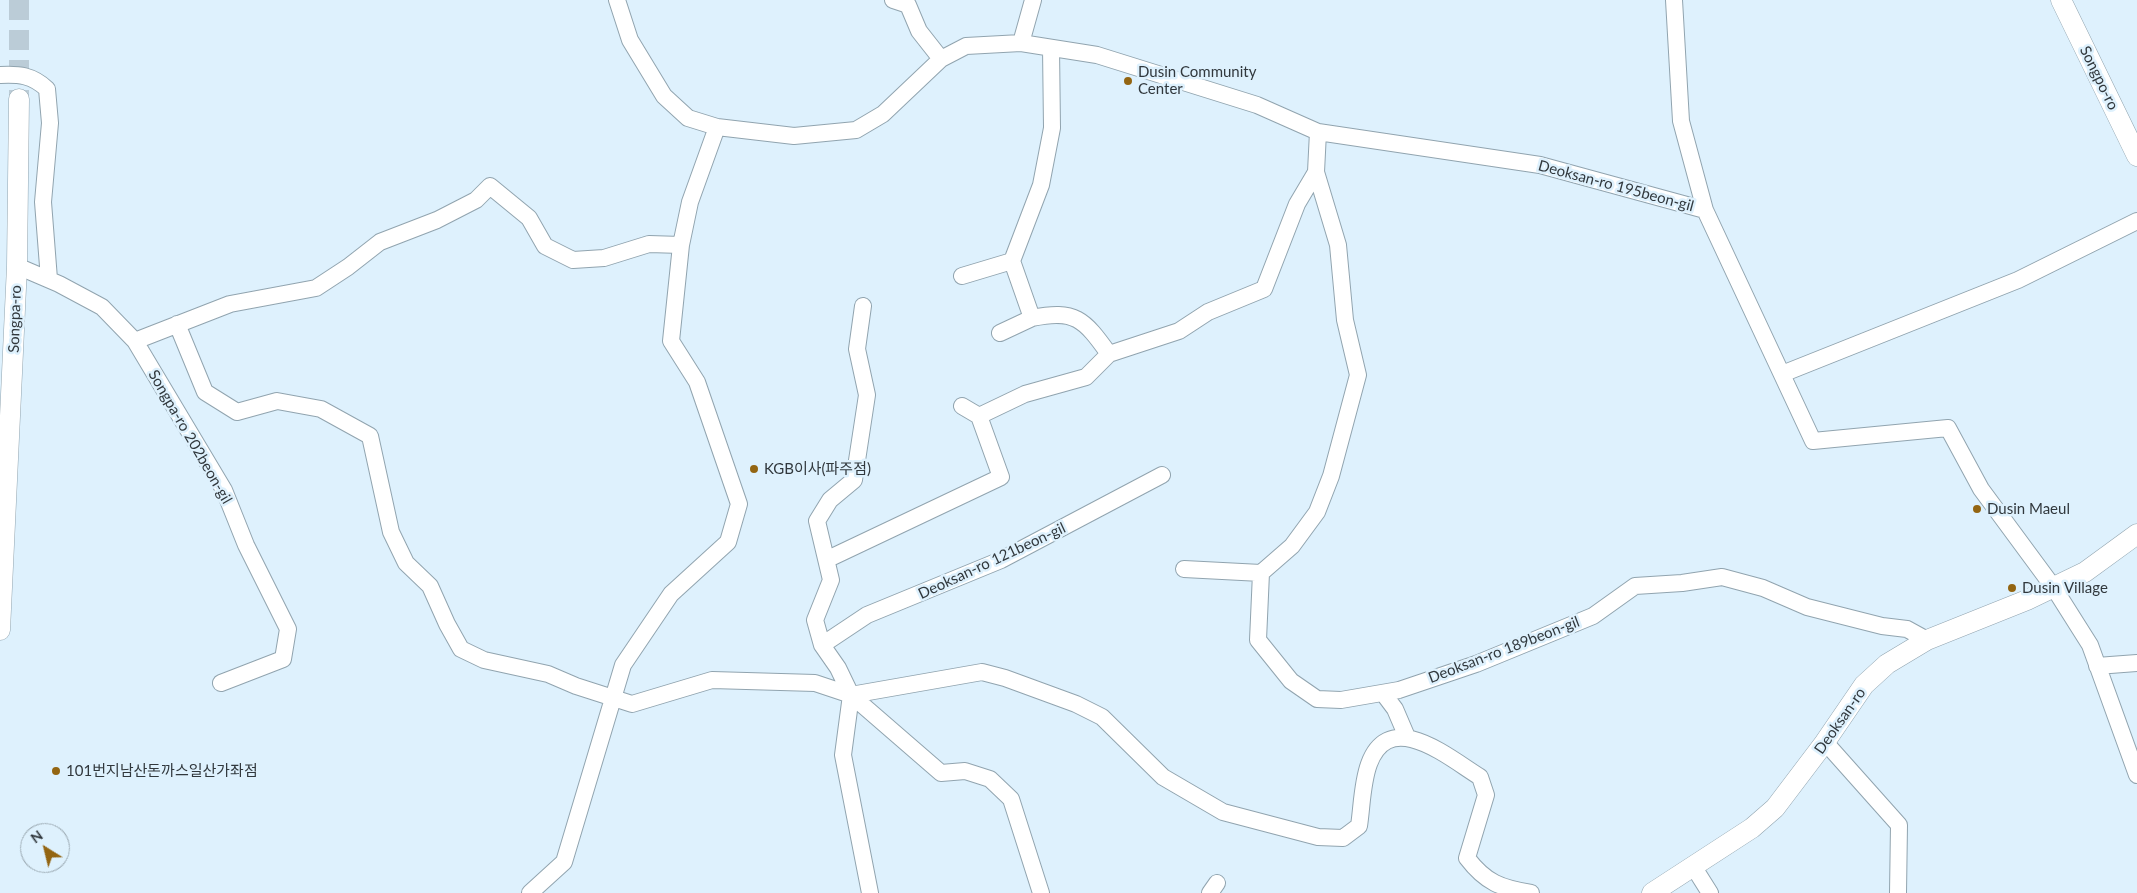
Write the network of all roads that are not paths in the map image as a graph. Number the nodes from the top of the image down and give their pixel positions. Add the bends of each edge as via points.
1 (617, 0) edge
2 (893, 0) edge
3 (1033, 0) edge
4 (1674, 0) edge
5 (2061, 0) edge
6 (1021, 43) junction
7 (1051, 48) junction
8 (941, 59) junction
9 (0, 75) edge
10 (19, 99) tunnel mouth
11 (717, 127) junction
12 (1318, 132) junction
13 (2137, 156) edge
14 (1316, 172) junction
15 (1705, 210) junction
16 (2137, 221) edge
17 (681, 245) junction
18 (1012, 261) junction
19 (17, 266) junction
20 (962, 276) dead end
21 (48, 279) junction
22 (863, 306) dead end
23 (1032, 318) junction
24 (177, 324) junction
25 (1000, 333) dead end
26 (135, 341) junction
27 (1109, 354) junction
28 (1782, 374) junction
29 (962, 406) dead end
30 (6, 412) edge
31 (979, 416) junction
32 (1162, 475) dead end
33 (2137, 534) edge
34 (828, 558) junction
35 (1184, 569) dead end
36 (1261, 573) junction
37 (2054, 588) junction
38 (0, 630) edge
39 (1927, 640) junction
40 (822, 645) junction
41 (2137, 663) edge
42 (2097, 666) junction
43 (221, 683) dead end
44 (1383, 693) junction
45 (851, 694) junction
46 (613, 699) junction
47 (1407, 737) junction
48 (1825, 742) junction
49 (2137, 775) edge
50 (1693, 866) junction
51 (530, 893) edge
52 (870, 893) edge
53 (1040, 893) edge
54 (1531, 893) edge
55 (1652, 893) edge
56 (1710, 893) edge
57 (1898, 893) edge

1 - 11 street, Deoksan-ro 195beon-gil via 630,40 664,96 688,118
2 - 8 street via 908,5 918,31
3 - 6 street
4 - 15 street via 1681,121
5 - 13 street, Songpo-ro
6 - 7 street, Deoksan-ro 195beon-gil
6 - 8 street, Deoksan-ro 195beon-gil via 966,46
7 - 12 street, Deoksan-ro 195beon-gil via 1097,55 1229,96
7 - 18 street via 1052,128 1041,185
8 - 11 street, Deoksan-ro 195beon-gil via 883,114 856,130 794,136
9 - 21 street via 36,78 47,89 50,123 43,202
10 - 19 street, Songpa-ro
11 - 17 street via 690,202
12 - 14 street
12 - 15 street, Deoksan-ro 195beon-gil via 1540,165
14 - 27 street via 1297,204 1264,289 1208,312 1179,331
14 - 36 street via 1338,245 1345,320 1358,375 1331,476 1317,512 1292,546
15 - 28 street, Deoksan-ro 195beon-gil
16 - 28 street via 2018,280
17 - 24 street via 649,244 604,258 572,260 545,246 529,218 490,186 476,200 437,220 380,242 316,288 230,304
17 - 46 street via 671,341 697,382 739,504 728,542 671,594 623,665
18 - 20 street
18 - 23 street
19 - 21 street, Songpa-ro 202beon-gil
19 - 30 street, Songpa-ro
21 - 26 street, Songpa-ro 202beon-gil via 102,307
22 - 34 street via 857,349 867,395 854,480 830,500 817,521
23 - 25 street
23 - 27 street via 1054,314 1077,317 1096,335
24 - 26 street
24 - 46 street via 205,392 237,412 278,401 321,409 370,436 391,532 406,562 430,586 461,649 484,660 548,674
26 - 43 street, Songpa-ro 202beon-gil via 224,490 246,545 288,629 283,659
27 - 31 street via 1086,377 1025,394
28 - 37 street, Deoksan-ro 195beon-gil via 1813,441 1948,428 1981,489
29 - 31 street
30 - 38 street, Songpa-ro
31 - 34 street via 1001,477
32 - 40 street, Deoksan-ro 121beon-gil via 1001,560 867,615
33 - 37 street, Deoksan-ro via 2085,572
34 - 40 street via 831,580 815,620
35 - 36 street
36 - 44 street, Deoksan-ro 189beon-gil via 1258,640 1291,681 1317,699 1341,700
37 - 39 street, Deoksan-ro
37 - 42 street via 2090,645
39 - 44 street, Deoksan-ro 189beon-gil via 1907,629 1807,607 1763,588 1722,576 1634,586 1593,616 1476,664
39 - 48 street, Deoksan-ro via 1887,664 1864,685
40 - 45 street
41 - 42 street
42 - 49 street
44 - 47 street via 1395,709
45 - 46 street via 815,684 712,680 632,704
45 - 47 street via 982,672 1005,678 1102,717 1163,777 1223,812 1318,836 1343,838 1359,826 1368,765 1378,747 1389,740
45 - 52 street via 843,755
45 - 53 street via 941,773 965,771 990,779 1011,799
46 - 51 street via 564,862
47 - 54 street via 1425,743 1480,777 1486,795 1467,858 1479,874 1502,888
48 - 50 street, Deoksan-ro via 1774,808 1752,828
48 - 57 street via 1899,825
50 - 55 street, Deoksan-ro
50 - 56 street

